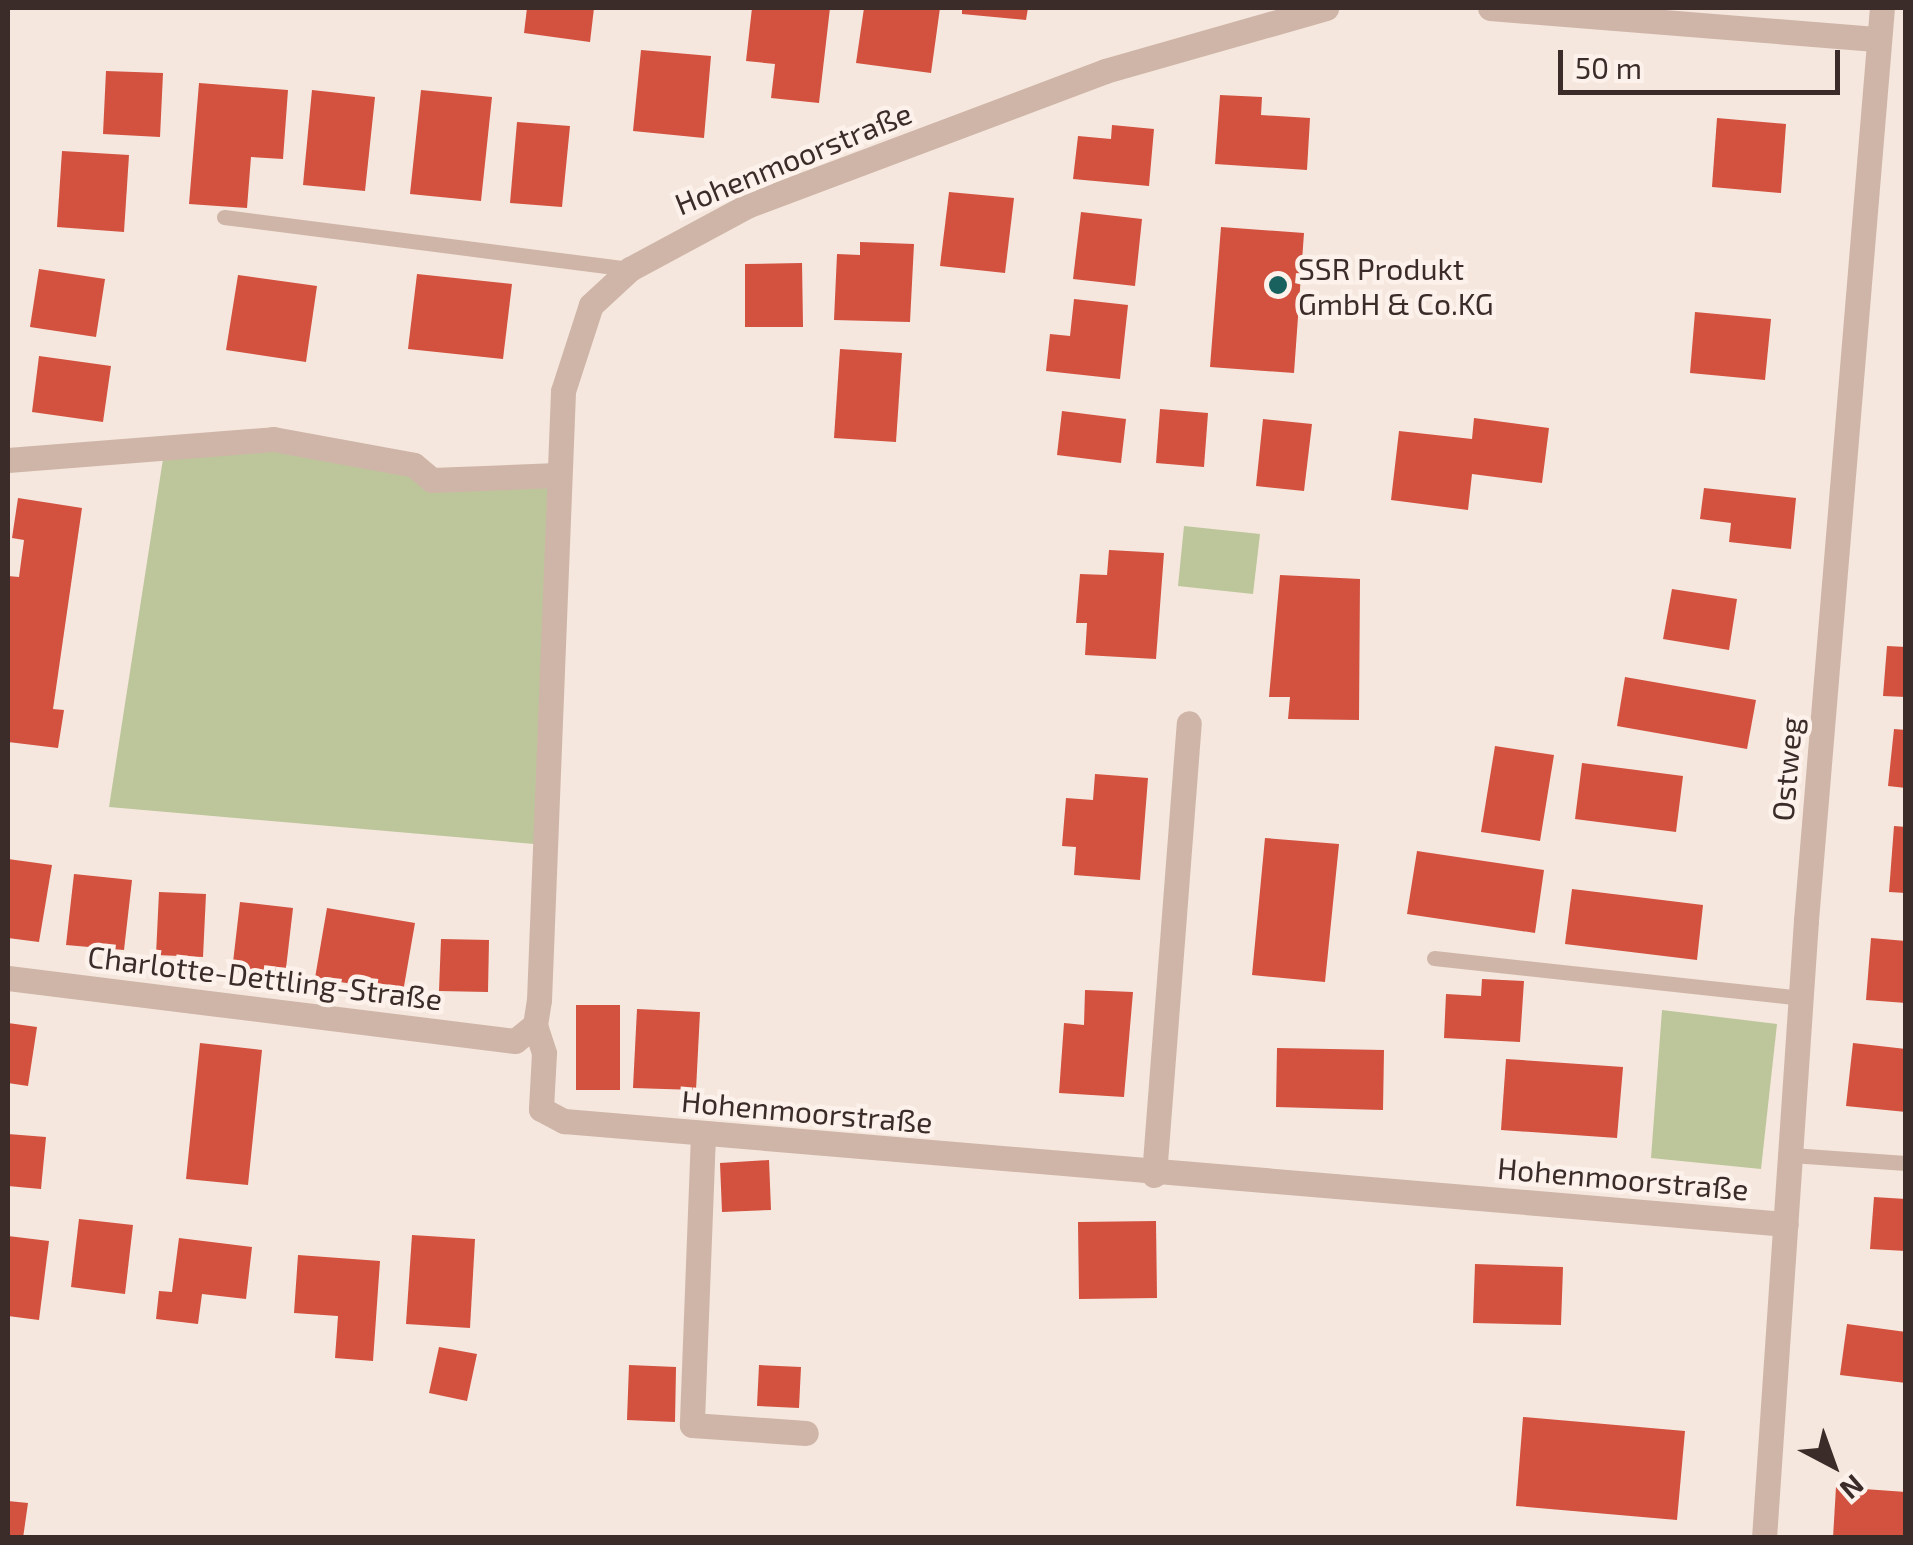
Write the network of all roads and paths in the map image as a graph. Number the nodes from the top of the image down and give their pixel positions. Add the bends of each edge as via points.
1 (1326, 8) edge
2 (1490, 8) edge
3 (1882, 8) edge
4 (1879, 39) junction
5 (224, 217) dead end
6 (630, 268) junction
7 (8, 460) edge
8 (557, 475) junction
9 (1189, 723) dead end
10 (1434, 958) dead end
11 (8, 978) edge
12 (1800, 998) junction
13 (525, 1033) junction
14 (704, 1134) junction
15 (1791, 1155) junction
16 (1906, 1163) edge
17 (1154, 1176) junction
18 (1786, 1224) junction
19 (806, 1433) dead end
20 (1764, 1538) edge

1 - 6 street, Hohenmoorstraße via 1105,71 750,205
2 - 4 street
3 - 4 street, Ostweg
4 - 12 street, Ostweg
5 - 6 lane
6 - 8 street, Hohenmoorstraße via 591,305 578,334 563,391
7 - 8 street via 274,439 414,465 432,480
8 - 13 street, Hohenmoorstraße
9 - 17 street
10 - 12 lane
11 - 13 street, Charlotte-Dettling-Straße
12 - 15 street, Ostweg
13 - 14 street, Hohenmoorstraße via 544,1054 541,1109 564,1121
14 - 17 street, Hohenmoorstraße
14 - 19 street via 692,1425
15 - 16 lane
15 - 18 street, Ostweg
17 - 18 street, Hohenmoorstraße
18 - 20 street, Ostweg

